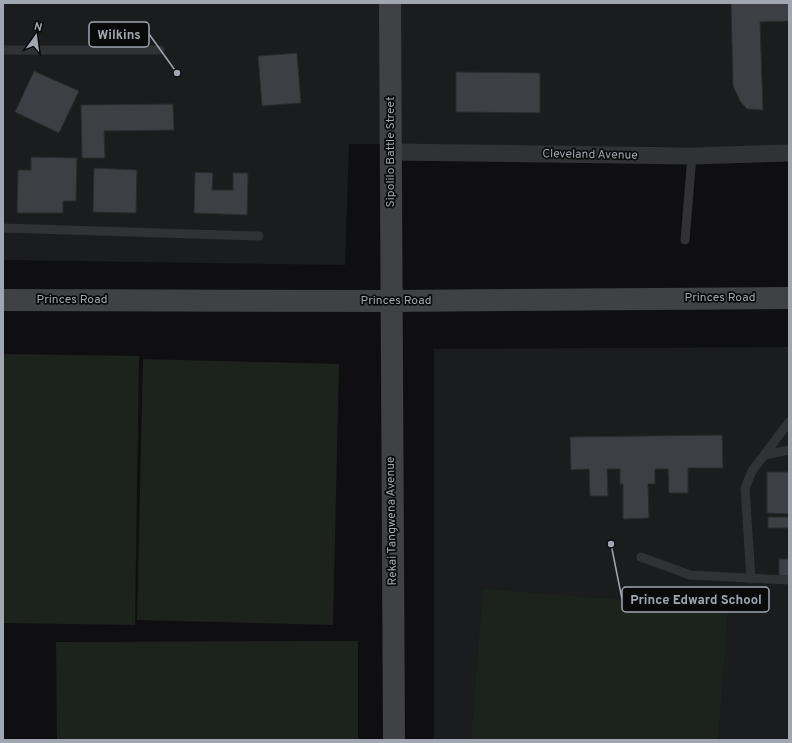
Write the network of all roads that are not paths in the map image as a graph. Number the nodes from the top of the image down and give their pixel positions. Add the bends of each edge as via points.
1 (390, 3) edge
2 (3, 50) edge
3 (160, 50) dead end
4 (391, 152) junction
5 (789, 153) edge
6 (692, 156) junction
7 (3, 228) edge
8 (259, 236) dead end
9 (685, 240) dead end
10 (789, 298) edge
11 (3, 300) edge
12 (390, 301) junction
13 (789, 422) edge
14 (789, 450) edge
15 (765, 455) junction
16 (641, 557) dead end
17 (751, 579) junction
18 (789, 580) edge
19 (394, 740) edge

1 - 4 main road, Sipolilo Battle Street
2 - 3 lane
4 - 6 street, Cleveland Avenue
4 - 12 main road, Sipolilo Battle Street
5 - 6 street, Cleveland Avenue
6 - 9 lane
7 - 8 lane
10 - 12 main road, Princes Road
11 - 12 main road, Princes Road
12 - 19 main road, Rekai Tangwena Avenue
13 - 15 lane
14 - 15 lane
15 - 17 lane via 752,471 745,488
16 - 17 lane via 690,575
17 - 18 lane

